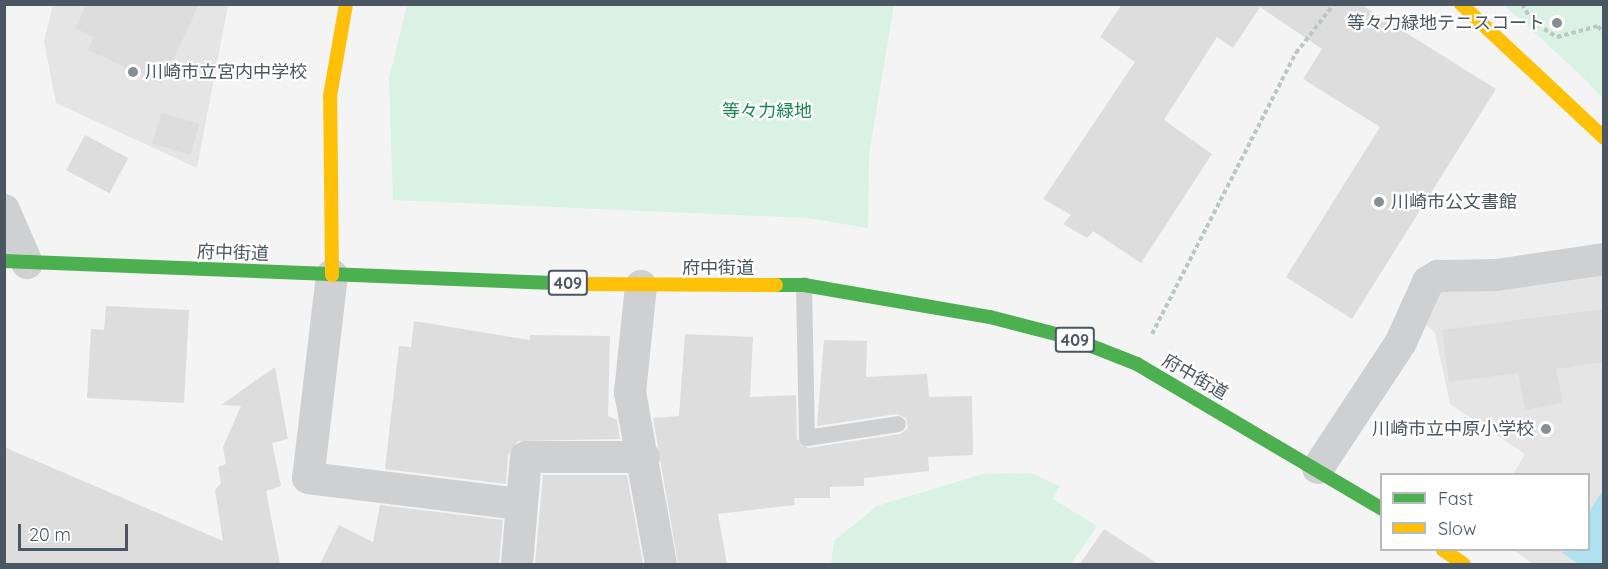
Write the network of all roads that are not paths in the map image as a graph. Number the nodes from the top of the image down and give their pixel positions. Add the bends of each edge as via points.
1 (346, 4) edge
2 (1461, 4) edge
3 (1604, 138) edge
4 (4, 210) edge
5 (1604, 259) edge
6 (16, 262) edge
7 (332, 275) junction
8 (804, 285) junction
9 (641, 286) junction
10 (898, 424) dead end
11 (644, 457) junction
12 (1318, 468) junction
13 (519, 504) junction
14 (1380, 508) edge
15 (1446, 551) edge
16 (517, 564) edge
17 (661, 564) edge
18 (1464, 564) edge

1 - 7 main road via 330,96
2 - 3 main road
4 - 6 street
5 - 12 street via 1496,275 1438,276 1428,282 1401,342
6 - 7 main road, 府中街道 / 409
7 - 9 main road, 府中街道 / 409
7 - 13 street via 308,478
8 - 9 main road, 府中街道 / 409
8 - 10 lane via 807,438
8 - 12 main road, 府中街道 / 409 via 990,317 1071,338 1137,364
9 - 11 street via 630,392
11 - 13 street via 525,457
11 - 17 street
12 - 14 main road, 府中街道 / 409
13 - 16 street
15 - 18 main road

